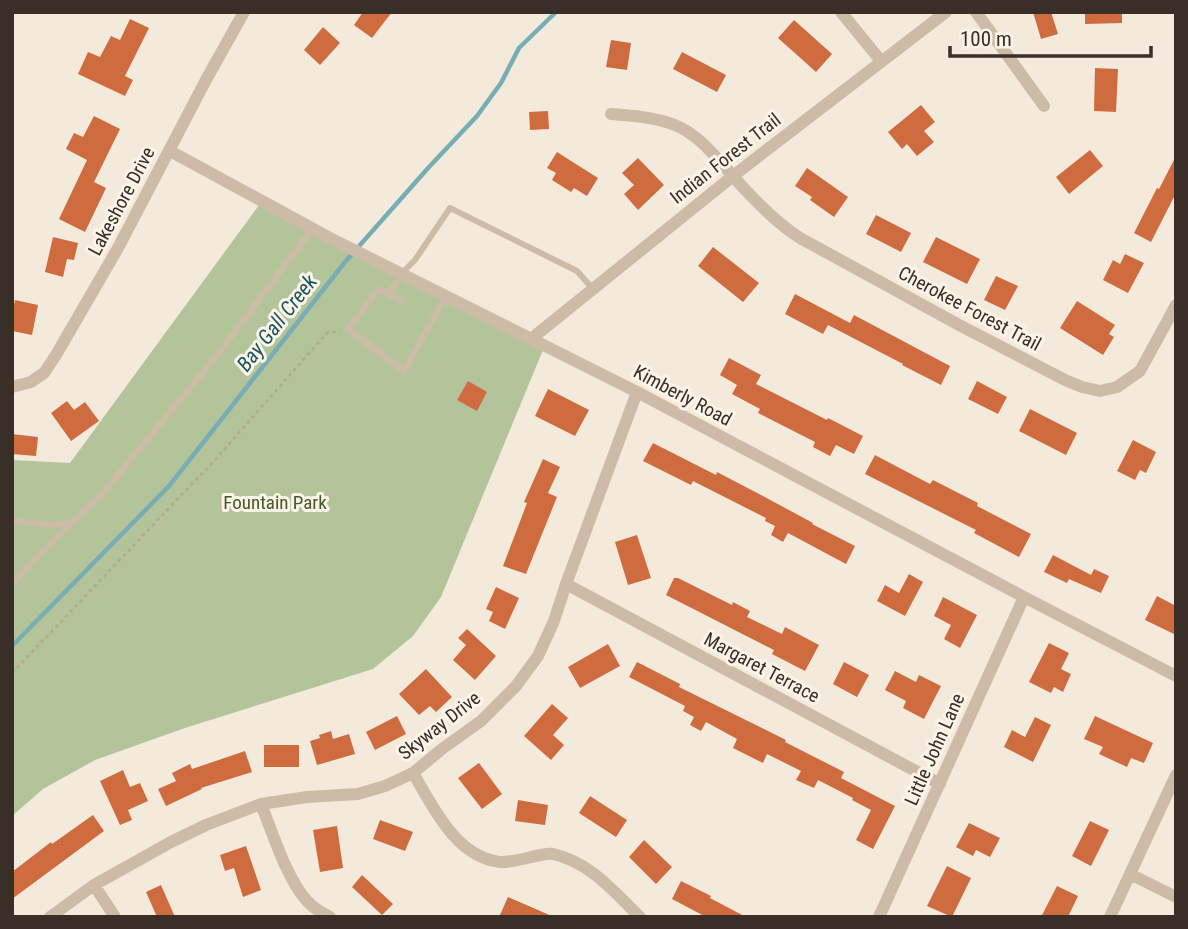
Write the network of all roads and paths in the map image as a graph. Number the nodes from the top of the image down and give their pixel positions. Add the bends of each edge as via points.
1 (244, 12) edge
2 (841, 12) edge
3 (946, 12) edge
4 (976, 12) edge
5 (881, 61) junction
6 (1044, 106) dead end
7 (611, 114) dead end
8 (170, 151) junction
9 (733, 176) junction
10 (313, 229) junction
11 (401, 274) junction
12 (592, 288) junction
13 (389, 295) junction
14 (446, 296) junction
15 (401, 301) dead end
16 (1176, 305) edge
17 (348, 329) junction
18 (531, 338) junction
19 (12, 387) edge
20 (637, 392) junction
21 (12, 521) edge
22 (72, 522) junction
23 (566, 584) junction
24 (12, 585) edge
25 (1024, 597) junction
26 (13, 670) edge
27 (1176, 676) edge
28 (413, 773) junction
29 (1176, 775) edge
30 (940, 784) junction
31 (261, 804) junction
32 (1130, 874) junction
33 (94, 885) junction
34 (1176, 897) edge
35 (50, 917) edge
36 (115, 917) edge
37 (330, 917) edge
38 (640, 917) edge
39 (878, 917) edge
40 (1110, 917) edge

1 - 8 street, Lakeshore Drive
2 - 5 street
3 - 5 street, Indian Forest Trail
4 - 6 street
5 - 9 street, Indian Forest Trail
7 - 9 street, Cherokee Forest Trail via 676,125 701,141
8 - 10 street, Kimberly Road
8 - 19 street, Lakeshore Drive via 57,355 44,373
9 - 12 street, Indian Forest Trail
9 - 16 street, Cherokee Forest Trail via 800,238 1082,387 1100,391 1117,387 1140,371
10 - 11 street, Kimberly Road
10 - 22 lane via 166,419
11 - 12 lane via 450,208 577,271
11 - 13 lane
11 - 14 street, Kimberly Road
12 - 18 street, Indian Forest Trail
13 - 15 lane
13 - 17 lane via 379,289
14 - 17 lane via 404,371
14 - 18 street, Kimberly Road
17 - 26 path via 327,333 214,461
18 - 20 street, Kimberly Road
20 - 23 street, Skyway Drive
20 - 25 street, Kimberly Road
21 - 22 lane
22 - 24 lane
23 - 28 street, Skyway Drive via 538,656 516,687 481,721
23 - 30 street, Margaret Terrace
25 - 27 street, Kimberly Road
25 - 30 street, Little John Lane
28 - 31 street, Skyway Drive via 358,794
28 - 38 street via 459,842 475,854 500,862 550,853 576,861
29 - 32 street
30 - 39 street, Little John Lane
31 - 33 street, Skyway Drive via 206,825
31 - 37 street via 298,890 308,904
32 - 34 street
32 - 40 street
33 - 35 street, Skyway Drive
33 - 36 street

